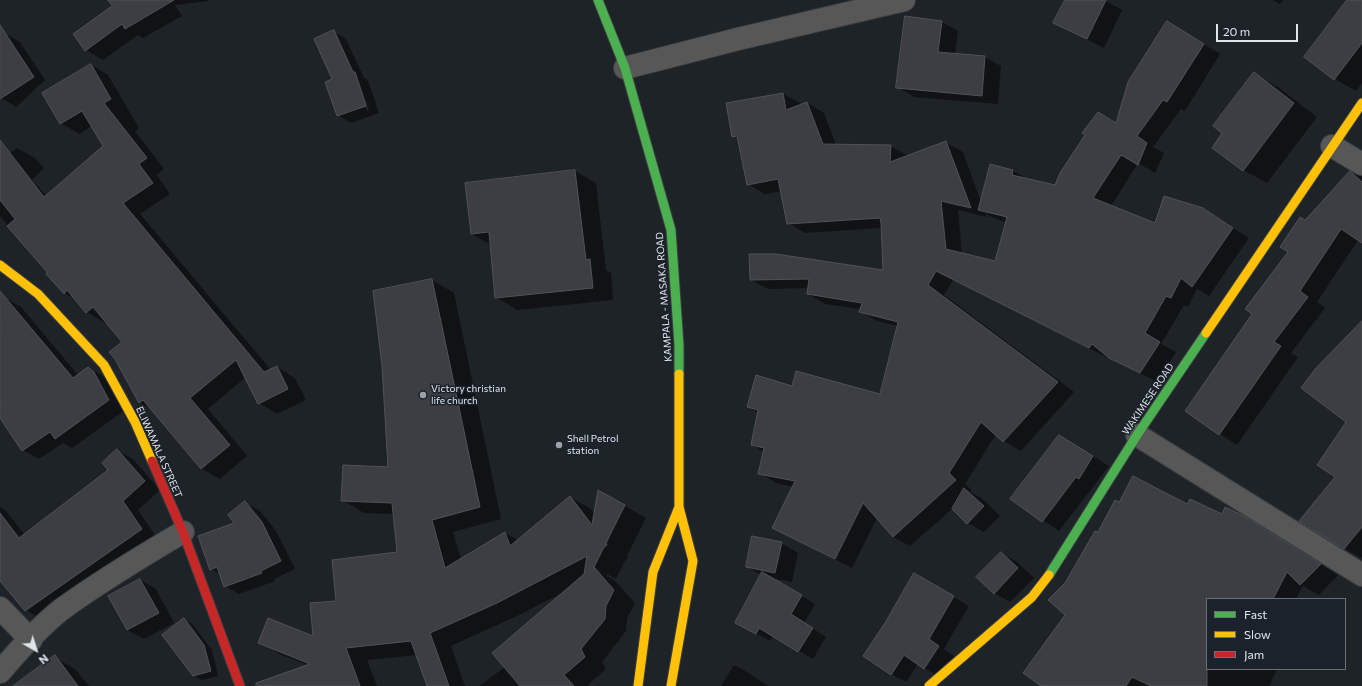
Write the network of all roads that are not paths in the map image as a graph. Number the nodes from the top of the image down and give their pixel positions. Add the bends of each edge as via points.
1 (598, 0) edge
2 (904, 0) edge
3 (625, 68) junction
4 (1362, 103) edge
5 (1332, 146) junction
6 (1362, 164) edge
7 (0, 265) edge
8 (1137, 435) junction
9 (679, 507) junction
10 (183, 532) junction
11 (1362, 575) edge
12 (0, 608) edge
13 (30, 640) junction
14 (0, 672) edge
15 (240, 686) edge
16 (638, 686) edge
17 (671, 686) edge
18 (929, 686) edge

1 - 3 main road, KAMPALA - MASAKA ROAD
2 - 3 street
3 - 9 main road, KAMPALA - MASAKA ROAD via 671,230 679,345
4 - 5 main road, WAKIMESE ROAD
5 - 6 street
5 - 8 main road, WAKIMESE ROAD
7 - 10 main road, ELIWAMALA STREET via 38,294 104,365 135,422
8 - 11 street
8 - 18 main road, WAKIMESE ROAD via 1049,575 1032,596
9 - 16 main road, KAMPALA - MASAKA ROAD via 653,572
9 - 17 main road, KAMPALA - MASAKA ROAD via 694,561
10 - 13 street via 61,610
10 - 15 main road, ELIWAMALA STREET
12 - 13 street
13 - 14 street

